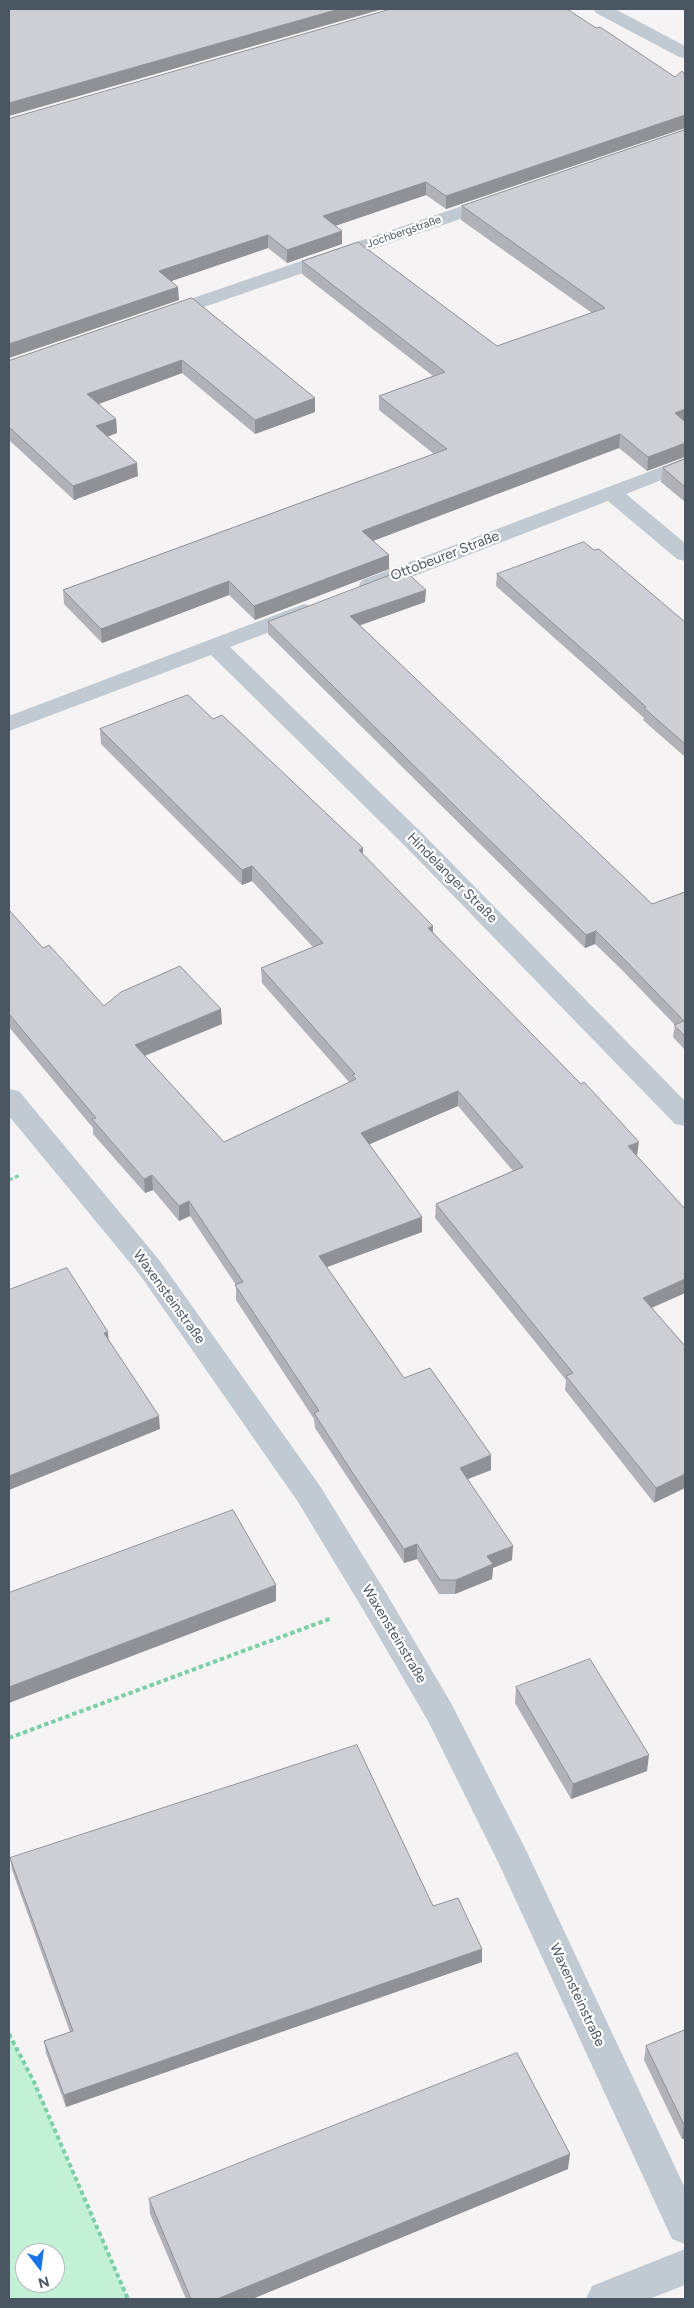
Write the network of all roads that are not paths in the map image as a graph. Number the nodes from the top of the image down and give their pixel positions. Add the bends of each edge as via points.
1 (602, 9) edge
2 (685, 53) edge
3 (515, 194) edge
4 (144, 321) edge
5 (685, 464) edge
6 (611, 493) junction
7 (685, 554) edge
8 (350, 593) edge
9 (323, 603) edge
10 (214, 645) junction
11 (9, 724) edge
12 (9, 1098) edge
13 (685, 1116) edge
14 (685, 2227) edge
15 (685, 2267) edge
16 (605, 2299) edge

1 - 2 street
3 - 4 street, Jochbergstraße
5 - 6 street, Ottobeurer Straße
6 - 7 street
6 - 8 street, Ottobeurer Straße
9 - 10 street
10 - 11 street
10 - 13 street, Hindelanger Straße via 413,839
12 - 14 street, Waxensteinstraße via 150,1268 309,1494 375,1602 440,1712 514,1860
15 - 16 street

